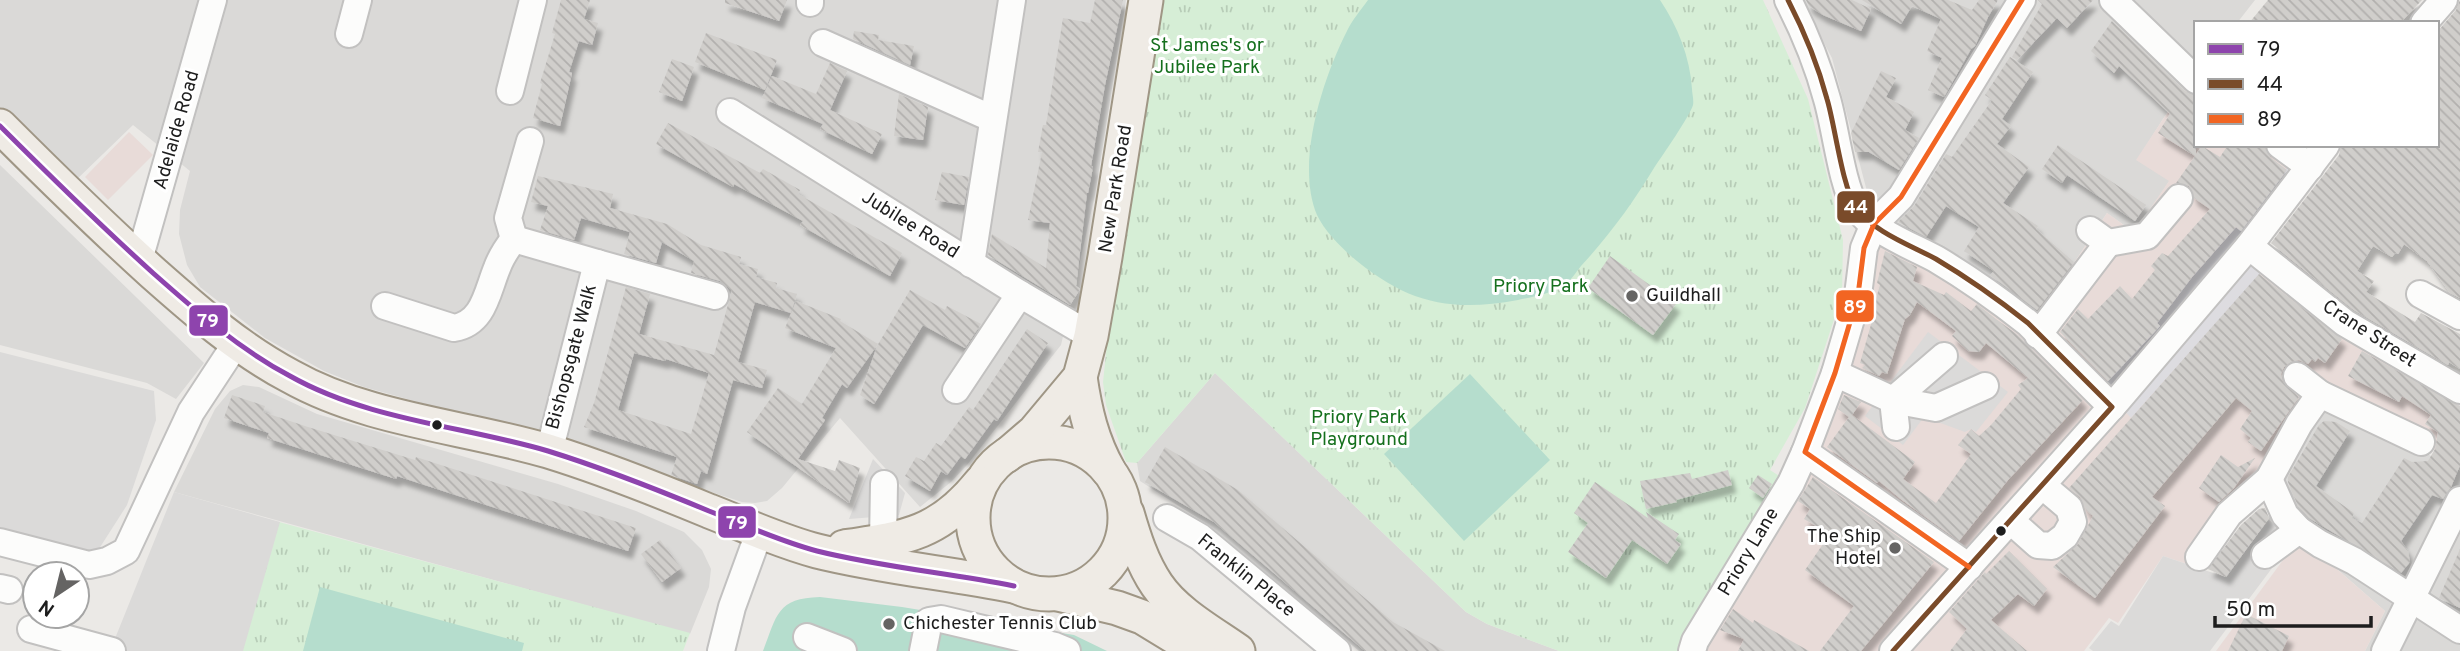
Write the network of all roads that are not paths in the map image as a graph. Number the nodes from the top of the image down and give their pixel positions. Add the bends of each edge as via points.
1 (213, 0) edge
2 (358, 0) edge
3 (533, 0) edge
4 (1012, 0) edge
5 (1146, 0) edge
6 (1788, 0) edge
7 (2022, 0) edge
8 (2113, 0) edge
9 (2444, 0) edge
10 (2426, 21) edge
11 (349, 34) dead end
12 (823, 44) dead end
13 (2194, 78) edge
14 (510, 92) dead end
15 (730, 112) dead end
16 (993, 119) junction
17 (0, 125) edge
18 (530, 141) dead end
19 (2283, 147) edge
20 (2325, 147) edge
21 (2310, 167) junction
22 (2179, 198) dead end
23 (1874, 224) junction
24 (514, 239) junction
25 (2249, 246) junction
26 (139, 260) junction
27 (597, 263) junction
28 (971, 264) junction
29 (1020, 294) junction
30 (2420, 294) dead end
31 (715, 296) dead end
32 (385, 306) dead end
33 (2460, 316) edge
34 (1091, 335) junction
35 (2039, 335) junction
36 (237, 342) junction
37 (1944, 356) dead end
38 (1835, 373) junction
39 (2297, 376) dead end
40 (1080, 377) junction
41 (1985, 386) dead end
42 (956, 390) dead end
43 (2460, 390) edge
44 (2320, 394) junction
45 (1893, 400) junction
46 (2112, 407) junction
47 (1896, 427) dead end
48 (2421, 442) dead end
49 (549, 452) junction
50 (1805, 452) junction
51 (996, 465) junction
52 (2269, 479) junction
53 (884, 484) dead end
54 (1117, 486) junction
55 (2043, 486) junction
56 (2460, 500) edge
57 (1167, 518) dead end
58 (2011, 521) junction
59 (2299, 530) junction
60 (759, 533) junction
61 (883, 541) junction
62 (0, 542) edge
63 (817, 551) junction
64 (2265, 555) dead end
65 (2199, 557) dead end
66 (38, 560) edge
67 (91, 567) edge
68 (1969, 568) junction
69 (1014, 586) junction
70 (1058, 594) junction
71 (2410, 599) junction
72 (2460, 630) edge
73 (32, 636) edge
74 (807, 637) dead end
75 (1323, 647) edge
76 (112, 651) edge
77 (721, 651) edge
78 (843, 651) edge
79 (923, 651) edge
80 (1067, 651) edge
81 (1198, 651) edge
82 (1238, 651) edge
83 (1692, 651) edge
84 (1893, 651) edge
85 (2385, 651) edge

1 - 26 street, Adelaide Road
2 - 11 street
3 - 14 street
4 - 16 street
5 - 34 main road, New Park Road
6 - 23 street via 1827,98 1856,206
7 - 23 street via 1901,197
8 - 13 street
9 - 10 street
12 - 16 street
15 - 28 street, Jubilee Road
16 - 28 street
17 - 26 main road
18 - 24 street via 508,218
19 - 21 street
20 - 21 street
21 - 25 street
22 - 35 street via 2147,236 2099,236
23 - 35 street via 1939,261 2013,311
23 - 38 street, Priory Lane via 1864,248 1858,295
24 - 27 street, Bishopsgate Walk
24 - 32 street via 498,265 485,303 465,326 454,328
25 - 43 street, Crane Street via 2345,323
25 - 46 street
26 - 36 main road
27 - 31 street, Bishopsgate Walk
27 - 49 street, Bishopsgate Walk
28 - 29 street, Jubilee Road
29 - 34 street, Jubilee Road
29 - 42 street
30 - 33 street
34 - 40 main road, New Park Road
35 - 46 street
36 - 49 main road via 325,392 407,419
36 - 67 street via 191,412 126,551
37 - 45 street
38 - 45 street
38 - 50 street, Priory Lane
39 - 44 street
40 - 51 main road, New Park Road via 1034,432
40 - 54 main road, New Park Road via 1095,443
41 - 45 street via 1936,408
44 - 48 street
44 - 52 street
45 - 47 street
46 - 55 street
49 - 60 main road
50 - 68 street
50 - 83 street, Priory Lane
51 - 54 main road via 1033,444 1066,444 1088,453
51 - 61 main road, New Park Road via 947,517 917,532
51 - 69 main road via 975,501 974,529 987,562
52 - 59 street via 2285,515
52 - 65 street via 2229,514
53 - 61 street
54 - 70 main road via 1125,518 1123,539 1111,564 1084,586
54 - 82 main road via 1134,539 1155,583
55 - 58 street
55 - 58 street via 2072,512 2073,522 2065,536 2052,546 2043,546
56 - 71 street
57 - 75 street, Franklin Place via 1200,537
58 - 68 street
59 - 64 street
59 - 71 street
60 - 63 main road
60 - 77 street
61 - 63 main road, New Park Road
62 - 66 street
63 - 69 main road
68 - 84 street
69 - 70 main road
70 - 81 main road via 1142,617
71 - 72 street
71 - 85 street
73 - 76 street
74 - 78 street
79 - 80 street via 929,621 941,620

